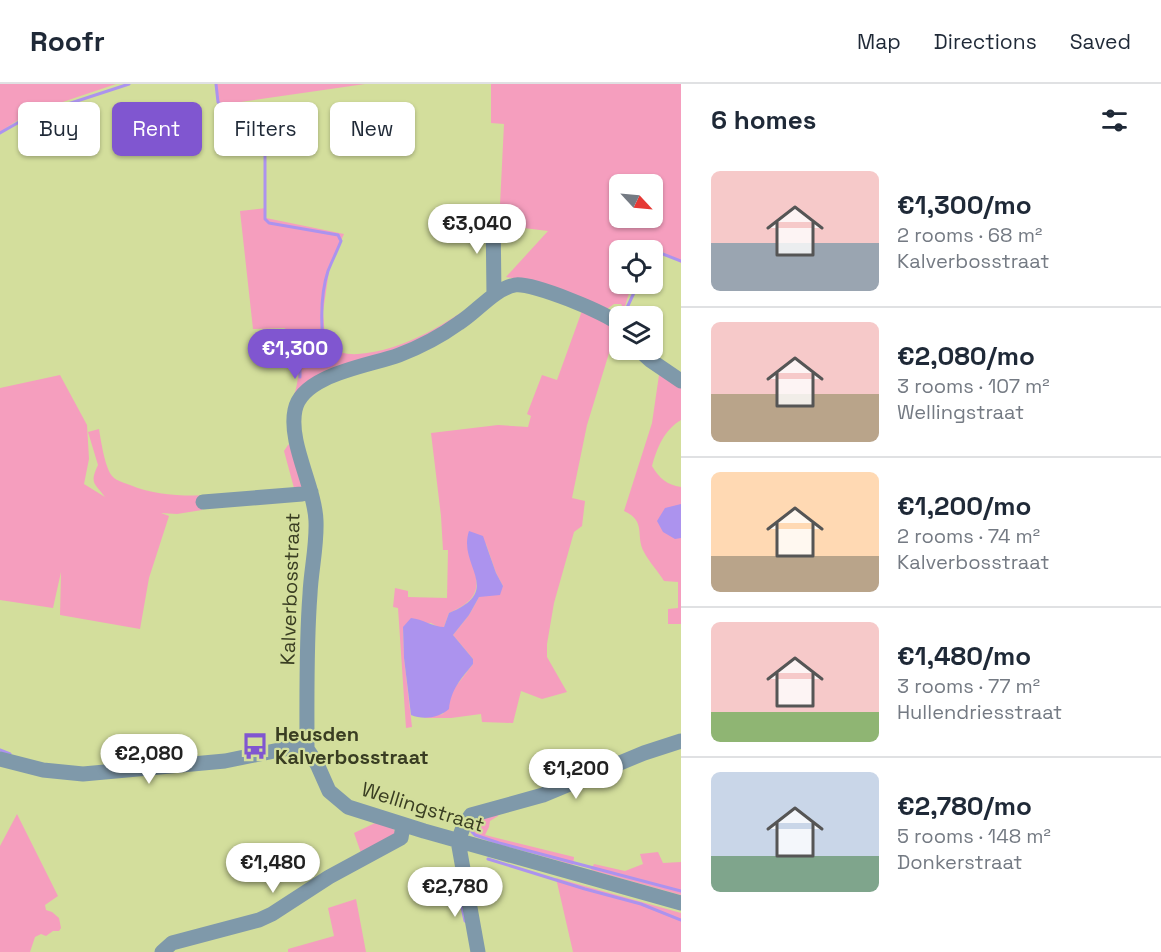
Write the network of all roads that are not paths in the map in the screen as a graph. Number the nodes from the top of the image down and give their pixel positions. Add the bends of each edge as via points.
1 (493, 212) dead end
2 (494, 296) junction
3 (609, 317) edge
4 (650, 360) edge
5 (681, 381) edge
6 (311, 492) junction
7 (203, 502) dead end
8 (681, 741) edge
9 (307, 749) junction
10 (0, 759) edge
11 (403, 825) junction
12 (458, 841) junction
13 (681, 903) edge
14 (162, 952) edge
15 (478, 952) edge

1 - 2 street
2 - 3 street, Kalverbosstraat via 522,284
2 - 6 street, Kalverbosstraat via 460,323 422,345 326,379 305,393 295,409 294,420
4 - 5 street
6 - 7 street
6 - 9 street, Kalverbosstraat via 316,534 310,594
8 - 12 street via 543,795 471,815
9 - 10 street via 299,746 225,761 83,774 43,770
9 - 11 street, Wellingstraat via 337,799 348,807
11 - 12 street, Wellingstraat
11 - 14 street via 401,838 396,842 355,862 272,914 172,943
12 - 13 street, Wellingstraat
12 - 15 street

